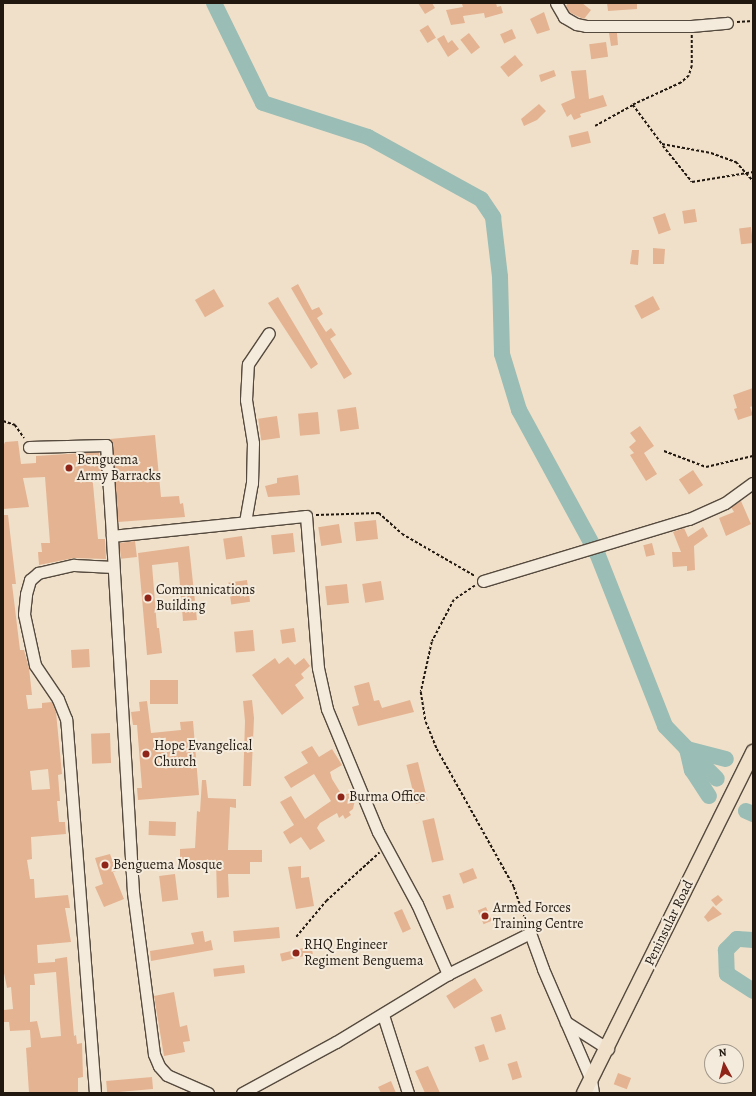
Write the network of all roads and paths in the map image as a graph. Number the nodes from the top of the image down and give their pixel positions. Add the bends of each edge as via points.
1 (556, 3) edge
2 (753, 21) edge
3 (727, 23) joint
4 (691, 26) junction
5 (633, 105) junction
6 (595, 126) dead end
7 (662, 144) junction
8 (753, 172) edge
9 (748, 174) junction
10 (753, 181) edge
11 (269, 333) dead end
12 (3, 420) edge
13 (29, 447) joint
14 (664, 451) dead end
15 (753, 456) edge
16 (753, 483) edge
17 (306, 516) junction
18 (245, 522) junction
19 (112, 536) junction
20 (113, 567) junction
21 (484, 581) junction
22 (753, 752) edge
23 (386, 847) junction
24 (530, 933) junction
25 (296, 937) dead end
26 (448, 974) junction
27 (383, 1014) junction
28 (566, 1022) junction
29 (608, 1048) junction
30 (592, 1087) edge
31 (95, 1093) edge
32 (208, 1093) edge
33 (242, 1093) edge
34 (408, 1093) edge
35 (584, 1093) edge

1 - 4 street via 564,16 576,24
2 - 3 path
3 - 4 street
4 - 5 path via 693,55 689,76 681,83
5 - 6 path
5 - 7 path
7 - 9 path via 712,153 736,162
7 - 9 path via 692,182
8 - 9 path
9 - 10 path
11 - 18 street via 248,364 246,400 252,451 252,483
12 - 13 path via 15,426
13 - 19 street via 106,445
14 - 15 path via 706,467
16 - 21 street via 743,492 709,512
17 - 18 street
17 - 21 path via 379,513 402,534
17 - 23 street via 318,668 327,709
18 - 19 street
19 - 20 street
20 - 31 street via 74,565 38,573 30,580 24,614 35,665 58,699 66,719
20 - 32 street via 133,892 154,1054 159,1066 168,1075
21 - 24 path via 454,600 432,642 422,692 426,722 437,749 514,888
22 - 29 main road, Peninsular Road
23 - 25 path via 326,901
23 - 26 street via 417,904
24 - 26 street
24 - 28 street
26 - 27 street
27 - 33 street
27 - 34 street
28 - 29 street
28 - 30 street
29 - 30 main road, Peninsular Road
30 - 35 main road, Peninsular Road

